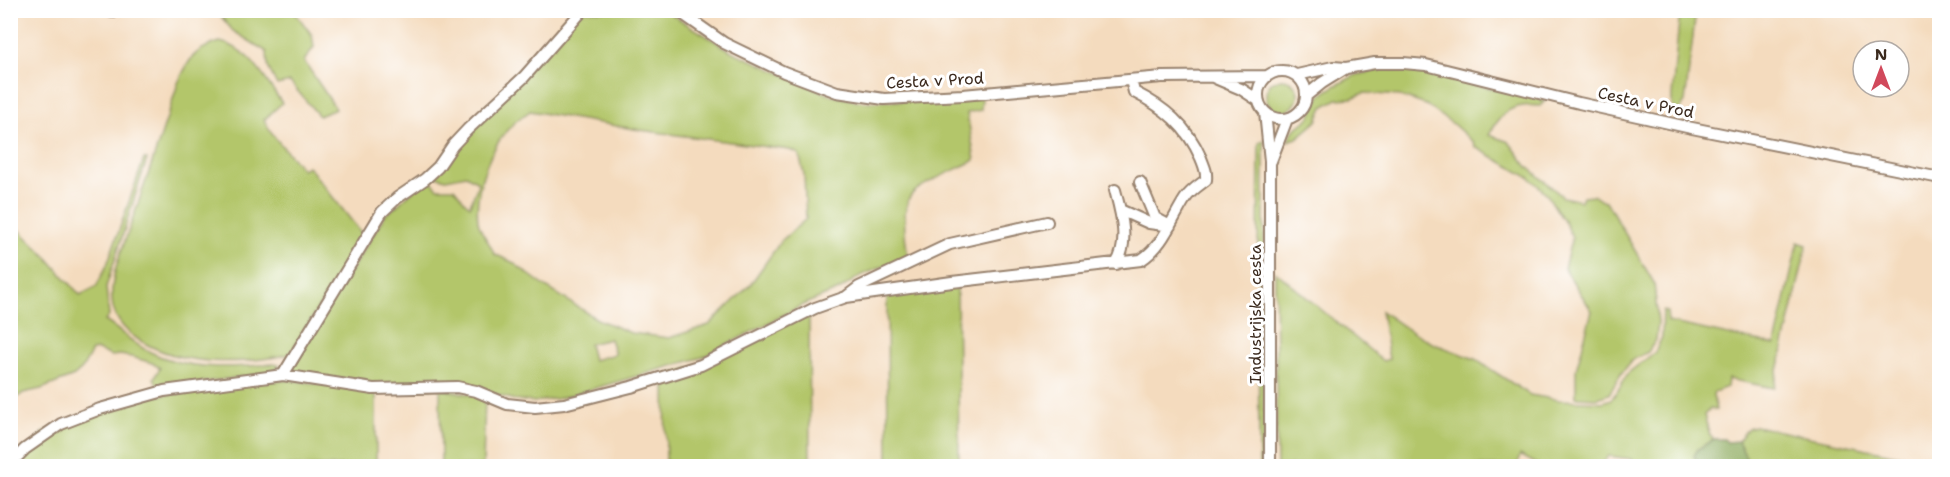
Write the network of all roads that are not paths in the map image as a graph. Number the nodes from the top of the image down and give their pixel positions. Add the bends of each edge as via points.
1 (583, 10) edge
2 (677, 10) edge
3 (1346, 68) junction
4 (1297, 75) junction
5 (1266, 76) junction
6 (1214, 78) junction
7 (1131, 80) junction
8 (1307, 95) junction
9 (1258, 100) junction
10 (1265, 112) junction
11 (1287, 119) junction
12 (1270, 161) junction
13 (1940, 178) edge
14 (1140, 182) dead end
15 (1115, 190) dead end
16 (1120, 210) junction
17 (1047, 222) dead end
18 (1170, 226) junction
19 (1116, 264) junction
20 (846, 297) junction
21 (283, 375) junction
22 (10, 464) edge
23 (1270, 466) edge

1 - 21 street via 524,77 453,145 438,167 382,212
2 - 7 street, Cesta v Prod via 724,43 837,92 884,99
3 - 4 street, Cesta v Prod
3 - 8 street
3 - 13 street, Cesta v Prod via 1381,63 1426,65 1633,115
4 - 5 street via 1284,70
4 - 8 street
5 - 6 street, Cesta v Prod
5 - 9 street via 1260,84
6 - 7 street, Cesta v Prod
6 - 9 street, Cesta v Prod
7 - 18 street via 1134,92 1171,115 1188,132 1207,171 1206,180 1185,198
8 - 11 street via 1299,113
9 - 10 street
10 - 11 street
10 - 12 street, Industrijska cesta
11 - 12 street, Industrijska cesta
12 - 23 street, Industrijska cesta
14 - 18 street via 1155,218
15 - 16 street
16 - 18 street via 1149,223
16 - 19 street via 1122,254
17 - 20 street via 950,244 859,287
18 - 19 street via 1150,254 1141,260
19 - 20 street
20 - 21 street via 815,308 701,365 564,404 535,407 507,404 457,387 373,389
21 - 22 street via 164,391 100,409 62,424

